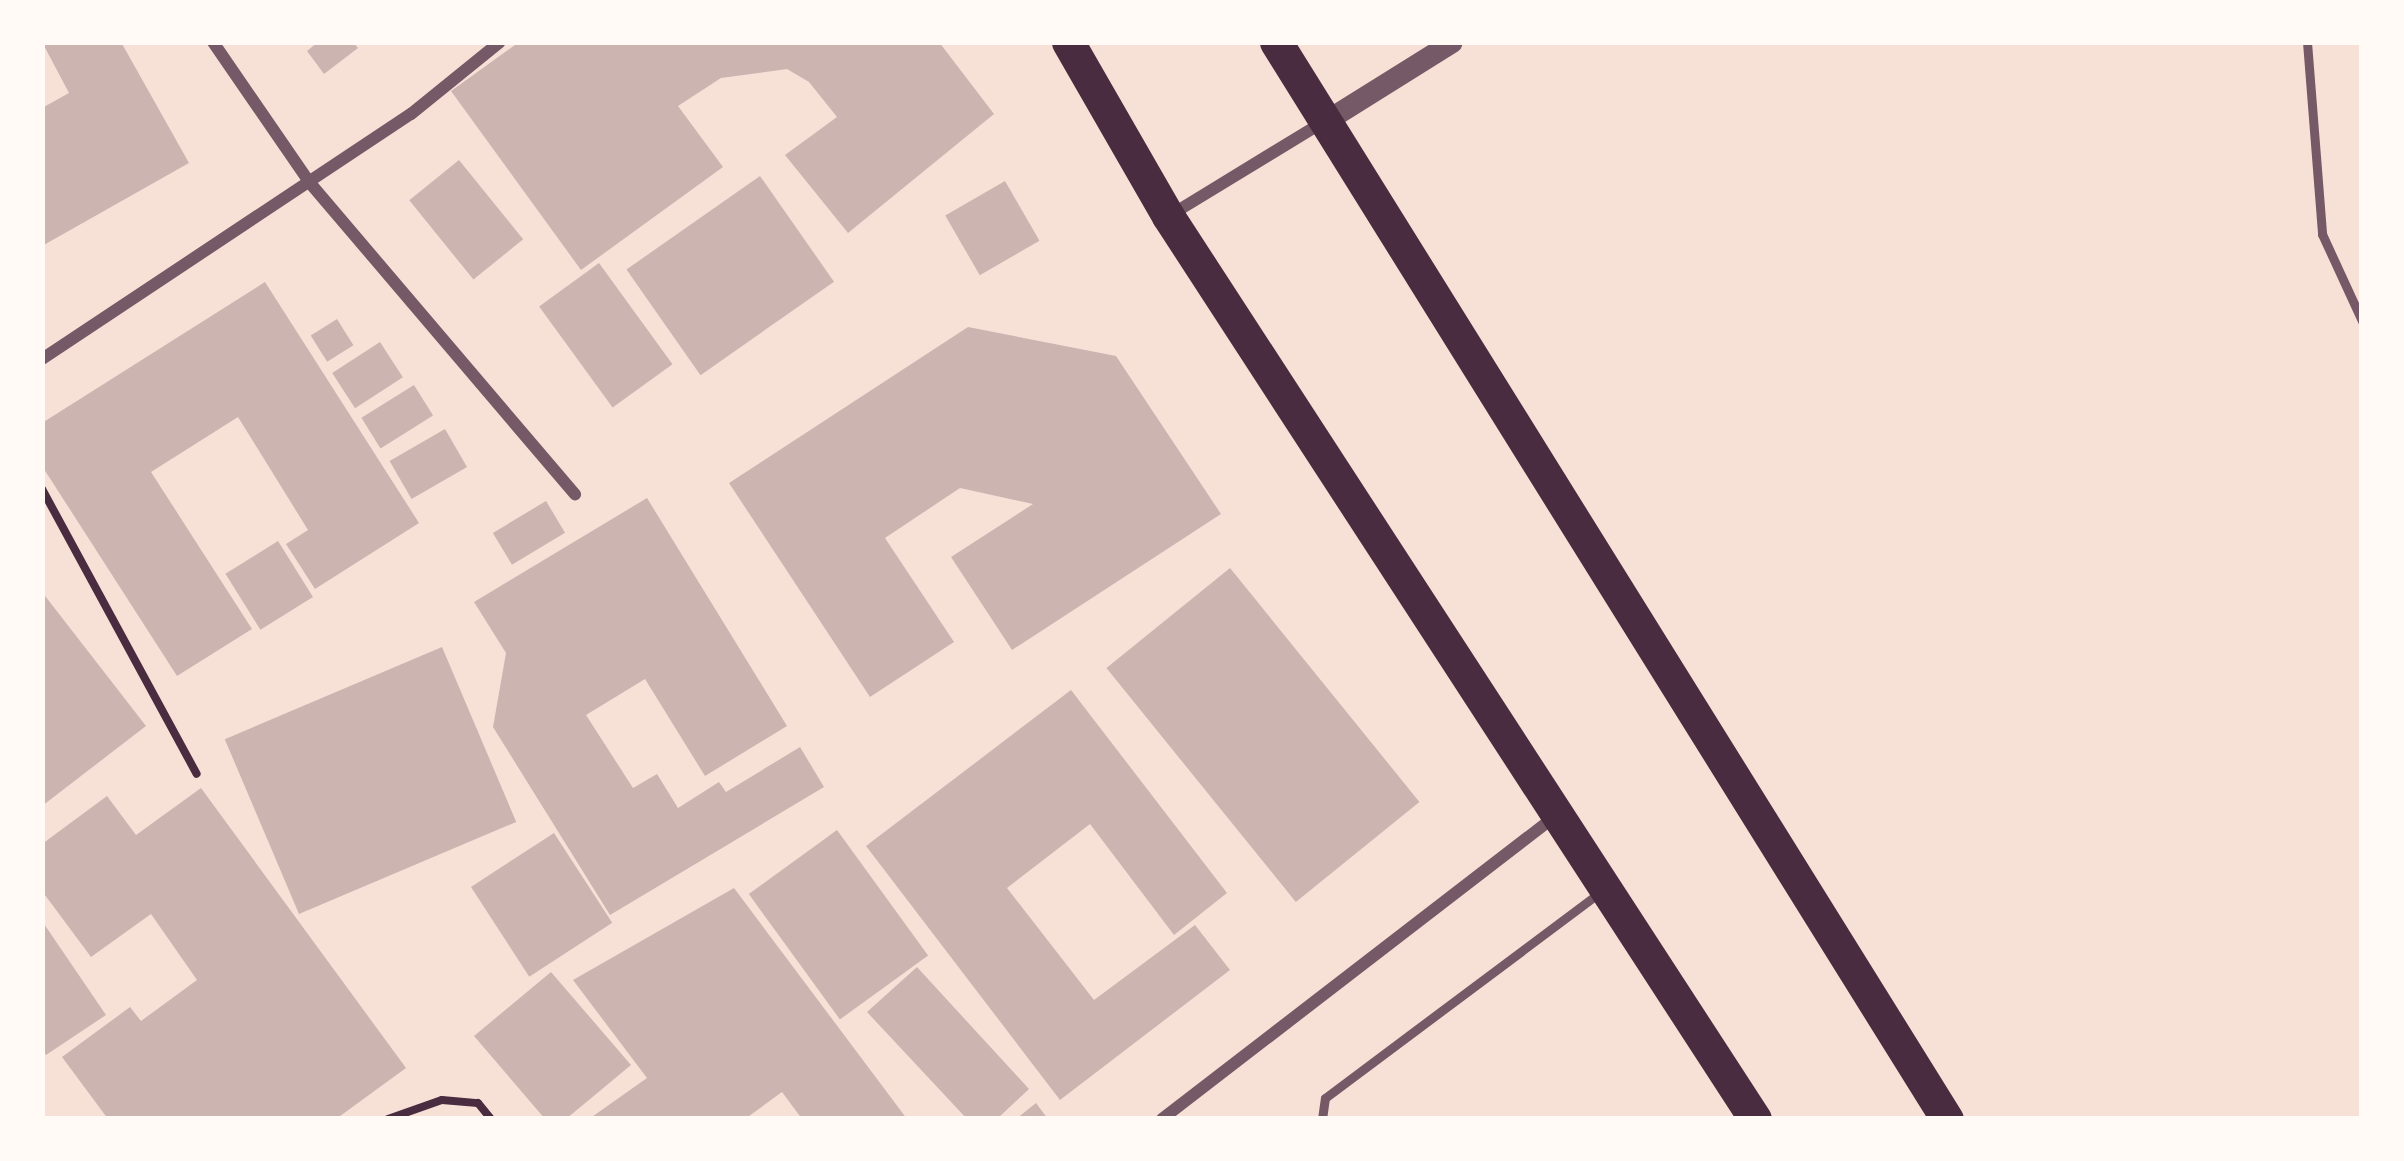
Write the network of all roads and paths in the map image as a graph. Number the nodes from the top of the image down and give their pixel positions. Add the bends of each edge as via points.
1 (213, 42) edge
2 (500, 42) edge
3 (1068, 42) edge
4 (1276, 42) edge
5 (1452, 42) edge
6 (2307, 42) edge
7 (1327, 120) junction
8 (310, 183) junction
9 (1168, 217) junction
10 (2362, 321) edge
11 (42, 359) edge
12 (42, 489) edge
13 (575, 494) dead end
14 (197, 774) dead end
15 (1558, 814) junction
16 (1606, 888) junction
17 (388, 1119) edge
18 (491, 1119) edge
19 (1162, 1119) edge
20 (1322, 1119) edge
21 (1755, 1119) edge
22 (1947, 1119) edge

1 - 8 street
2 - 8 street
3 - 9 highway
4 - 7 highway
5 - 7 street
6 - 10 lane via 2322,234
7 - 9 street
7 - 22 highway
8 - 11 street
8 - 13 street
9 - 15 highway
12 - 14 path
15 - 16 highway
15 - 19 street
16 - 20 lane via 1325,1099
16 - 21 highway
17 - 18 path via 442,1100 478,1103

